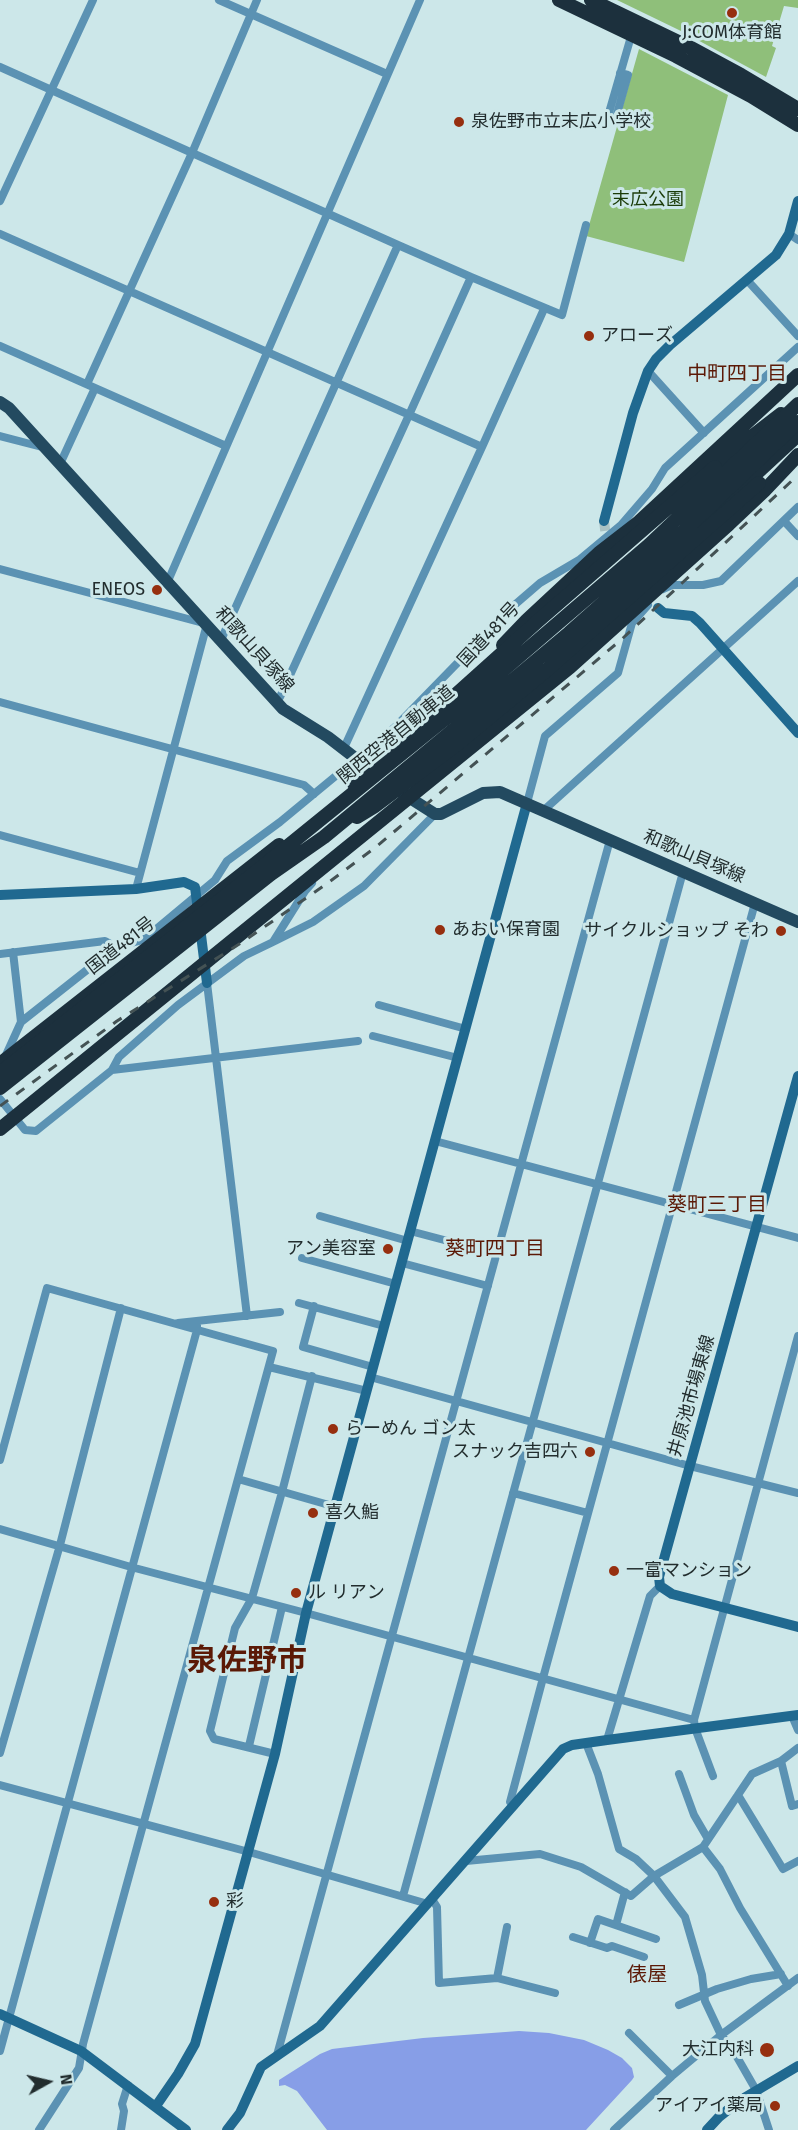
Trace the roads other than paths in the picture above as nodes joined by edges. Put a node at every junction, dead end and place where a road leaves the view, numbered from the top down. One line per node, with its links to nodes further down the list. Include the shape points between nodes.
1 (93, 0): 11 (street)
2 (219, 0): 7 (street)
3 (257, 0): 7 (street)
4 (420, 0): 10 (street)
5 (559, 0): 8 (highway)
6 (591, 0): 12 (highway, via 701,54)
7 (251, 15): 10 (street); 15 (street)
8 (632, 33): 13 (street); 14 (highway)
9 (0, 67): 11 (street)
10 (387, 74): 18 (street)
11 (51, 90): 15 (street); 16 (street)
12 (798, 109)
13 (613, 115)
14 (798, 125)
15 (192, 153): 18 (street); 25 (street)
16 (0, 201)
17 (798, 201): 21 (street)
18 (327, 213): 22 (street); 30 (street)
19 (586, 225): 26 (street, via 562,315)
20 (0, 234): 25 (street)
21 (793, 237): 24 (street)
22 (398, 245): 23 (street); 33 (street)
23 (471, 277): 26 (street); 37 (street)
24 (747, 280): 27 (street); 31 (street, via 670,345)
25 (129, 291): 30 (street); 34 (street)
26 (544, 309): 43 (street)
27 (798, 336)
28 (0, 345): 34 (street)
29 (798, 347): 39 (street)
30 (266, 353): 33 (street); 42 (street)
31 (648, 371): 39 (street); 51 (street)
32 (798, 376): 48 (highway); 64 (highway, 国道481号, via 527,620)
33 (337, 384): 37 (street); 59 (street)
34 (91, 386): 42 (street); 47 (street)
35 (0, 402): 44 (main road, 和歌山貝塚線)
36 (798, 402): 48 (highway); 64 (highway, via 535,639); 77 (highway, 関西空港自動車道, bridge, via 649,545)
37 (409, 415): 43 (street); 62 (street)
38 (798, 422): 79 (highway, 関西空港自動車道, bridge, via 682,533 569,633)
39 (704, 433): 60 (street, via 665,468 621,525 579,560 540,583)
40 (0, 436): 44 (street)
41 (798, 436): 49 (highway); 66 (highway, via 558,651)
42 (226, 447): 55 (street)
43 (482, 447): 67 (street)
44 (44, 448): 47 (main road, 和歌山貝塚線)
45 (798, 448): 49 (highway)
46 (798, 455): 66 (highway, via 764,491 578,660)
47 (60, 464): 55 (main road, 和歌山貝塚線)
48 (715, 467): 77 (highway, bridge, via 368,769)
49 (759, 483): 79 (highway, bridge, via 582,641 455,746 375,806)
50 (798, 507): 52 (street)
51 (604, 520)
52 (784, 521): 53 (street); 74 (street, via 721,581 663,589 632,623 618,673 545,736)
53 (798, 536)
54 (0, 569): 58 (street)
55 (168, 581): 58 (main road, 和歌山貝塚線)
56 (798, 581): 61 (street)
57 (658, 608): 61 (street, via 664,613 692,616)
58 (207, 624): 59 (main road, 和歌山貝塚線); 69 (street)
59 (221, 640): 62 (main road, 和歌山貝塚線)
60 (474, 647): 68 (street, via 426,703); 70 (street, via 396,727)
61 (723, 649): 65 (street); 75 (street)
62 (276, 701): 67 (main road, 和歌山貝塚線)
63 (0, 702): 69 (street)
64 (438, 718): 68 (highway, 国道481号)
65 (798, 733)
66 (478, 742): 73 (highway)
67 (344, 748): 70 (main road, 和歌山貝塚線)
68 (402, 748): 71 (highway, 国道481号)
69 (175, 749): 72 (street, via 304,785); 83 (street)
70 (357, 760): 71 (main road, 和歌山貝塚線); 72 (street)
71 (372, 772): 73 (main road, 和歌山貝塚線); 86 (highway, 国道481号)
72 (314, 794): 86 (street, via 227,861)
73 (409, 797): 76 (main road, 和歌山貝塚線); 81 (highway)
74 (527, 803): 75 (main road, 和歌山貝塚線); 76 (main road, 和歌山貝塚線, via 492,791); 97 (street)
75 (544, 810): 80 (main road, 和歌山貝塚線)
76 (435, 814): 89 (street, via 364,886 313,922)
77 (319, 821): 102 (highway, 関西空港自動車道, bridge)
78 (0, 836): 83 (street)
79 (324, 837): 105 (highway, 関西空港自動車道, bridge, via 271,874)
80 (610, 840): 82 (main road, 和歌山貝塚線); 110 (street)
81 (334, 859): 89 (street, via 305,891); 93 (highway)
82 (683, 872): 87 (main road, 和歌山貝塚線); 111 (street)
83 (141, 873): 84 (street)
84 (136, 889): 85 (street); 86 (street, via 184,882 195,887)
85 (0, 895)
86 (197, 902): 90 (street, via 143,940); 93 (street); 102 (highway, 国道481号)
87 (755, 903): 88 (main road, 和歌山貝塚線); 112 (street)
88 (798, 922)
89 (273, 942): 94 (street, via 244,956)
90 (116, 947): 91 (street, via 105,941); 96 (street)
91 (13, 952): 92 (street); 96 (street)
92 (0, 954)
93 (204, 963): 94 (street); 107 (highway)
94 (207, 983): 101 (street); 103 (street, via 119,1057)
95 (379, 1005): 97 (street)
96 (21, 1022): 102 (street)
97 (466, 1029): 100 (street)
98 (373, 1036): 100 (street)
99 (358, 1041): 101 (street)
100 (458, 1058): 109 (street)
101 (215, 1059): 103 (street); 126 (street)
102 (1, 1066)
103 (112, 1070): 107 (street, via 36,1131 25,1130)
104 (798, 1076): 114 (street, 井原池市場東線)
105 (0, 1089)
106 (0, 1100): 107 (street)
107 (14, 1118): 108 (highway)
108 (0, 1129)
109 (435, 1141): 110 (street); 115 (street)
110 (522, 1163): 111 (street); 117 (street)
111 (597, 1184): 112 (street); 135 (street)
112 (672, 1206): 114 (street); 136 (street)
113 (320, 1216): 115 (street)
114 (756, 1227): 116 (street); 138 (street, 井原池市場東線)
115 (409, 1236): 117 (street); 119 (street)
116 (798, 1238)
117 (497, 1254): 121 (street)
118 (302, 1258): 120 (street)
119 (402, 1263): 120 (street); 121 (street)
120 (396, 1284): 128 (street)
121 (488, 1286): 134 (street)
122 (299, 1303): 123 (street)
123 (314, 1306): 128 (street); 131 (street, via 303,1347)
124 (121, 1308): 127 (street, via 174,1323); 137 (street, via 47,1288); 147 (street)
125 (280, 1312): 126 (street)
126 (247, 1316): 127 (street)
127 (197, 1325): 130 (street, via 273,1351); 148 (street)
128 (384, 1326): 131 (street)
129 (798, 1336): 140 (street)
130 (269, 1367): 132 (street); 139 (street)
131 (372, 1372): 133 (street); 134 (street)
132 (312, 1376): 133 (street); 141 (street)
133 (367, 1391): 144 (street)
134 (457, 1401): 135 (street); 156 (street)
135 (533, 1421): 136 (street); 142 (street)
136 (608, 1442): 138 (street); 145 (street)
137 (0, 1460)
138 (690, 1466): 140 (street); 149 (street, 井原池市場東線, via 659,1577)
139 (238, 1479): 141 (street); 150 (street)
140 (758, 1482): 143 (street); 153 (street)
141 (282, 1492): 144 (street); 151 (street)
142 (513, 1493): 145 (street); 157 (street)
143 (798, 1493)
144 (336, 1507): 154 (street)
145 (588, 1513): 158 (street)
146 (0, 1529): 147 (street)
147 (60, 1545): 148 (street); 167 (street)
148 (131, 1567): 150 (street); 174 (street)
149 (660, 1586): 153 (street, via 672,1594); 159 (street, via 650,1596)
150 (208, 1587): 151 (street); 177 (street)
151 (252, 1598): 152 (street); 165 (street, via 235,1628 210,1731 214,1738)
152 (282, 1607): 154 (street); 165 (street)
153 (725, 1607): 155 (street); 161 (street)
154 (306, 1613): 156 (street); 168 (street)
155 (798, 1627)
156 (393, 1636): 157 (street); 183 (street)
157 (468, 1657): 158 (street); 186 (street)
158 (543, 1678): 159 (street); 176 (street, via 510,1802)
159 (618, 1698): 161 (street); 163 (street)
160 (795, 1715): 161 (street); 162 (street)
161 (694, 1724): 163 (street); 171 (street)
162 (798, 1730)
163 (607, 1740): 164 (street)
164 (586, 1743): 176 (street, via 563,1749); 184 (street, via 620,1849)
165 (249, 1746): 168 (street)
166 (798, 1748): 169 (street)
167 (0, 1753)
168 (275, 1754): 180 (street)
169 (781, 1761): 173 (street, via 752,1774); 175 (street, via 792,1806)
170 (679, 1774): 178 (street, via 694,1815)
171 (713, 1776)
172 (0, 1785): 174 (street)
173 (738, 1795): 178 (street); 181 (street, via 783,1869)
174 (68, 1802): 177 (street); 201 (street)
175 (798, 1804)
176 (514, 1806): 182 (street)
177 (144, 1823): 180 (street); 205 (street)
178 (708, 1839): 179 (street)
179 (703, 1847): 184 (street); 194 (street)
180 (249, 1852): 183 (street); 211 (street, via 195,2044)
181 (798, 1860)
182 (466, 1861): 185 (street, via 540,1854 581,1867); 187 (street)
183 (328, 1875): 186 (street); 206 (street)
184 (654, 1876): 185 (street, via 631,1896); 199 (street, via 685,1917)
185 (625, 1892): 188 (street)
186 (403, 1896): 187 (street)
187 (430, 1901): 195 (street, via 436,1907 439,1983); 206 (street, via 320,2026)
188 (616, 1924): 191 (street); 192 (street, via 598,1919)
189 (507, 1927): 195 (street)
190 (573, 1937): 192 (street)
191 (656, 1939)
192 (590, 1943): 193 (street)
193 (644, 1957)
194 (781, 1974): 197 (street); 199 (street)
195 (497, 1978): 198 (street)
196 (798, 1978): 197 (street)
197 (788, 1986): 203 (street)
198 (555, 1993)
199 (704, 1994): 200 (street); 203 (street)
200 (679, 2006)
201 (4, 2016): 204 (street); 205 (street)
202 (629, 2033): 208 (street)
203 (721, 2035): 208 (street); 210 (street)
204 (0, 2051)
205 (81, 2051): 209 (street); 213 (street, via 74,2078)
206 (278, 2055): 216 (street, via 261,2067 240,2113)
207 (798, 2066): 210 (street)
208 (672, 2076): 217 (street)
209 (128, 2085): 211 (street); 214 (street, via 122,2103)
210 (756, 2090): 212 (street); 218 (street)
211 (156, 2106): 215 (street)
212 (765, 2128)
213 (39, 2130)
214 (121, 2130)
215 (186, 2130)
216 (227, 2130)
217 (614, 2130)
218 (706, 2130)

